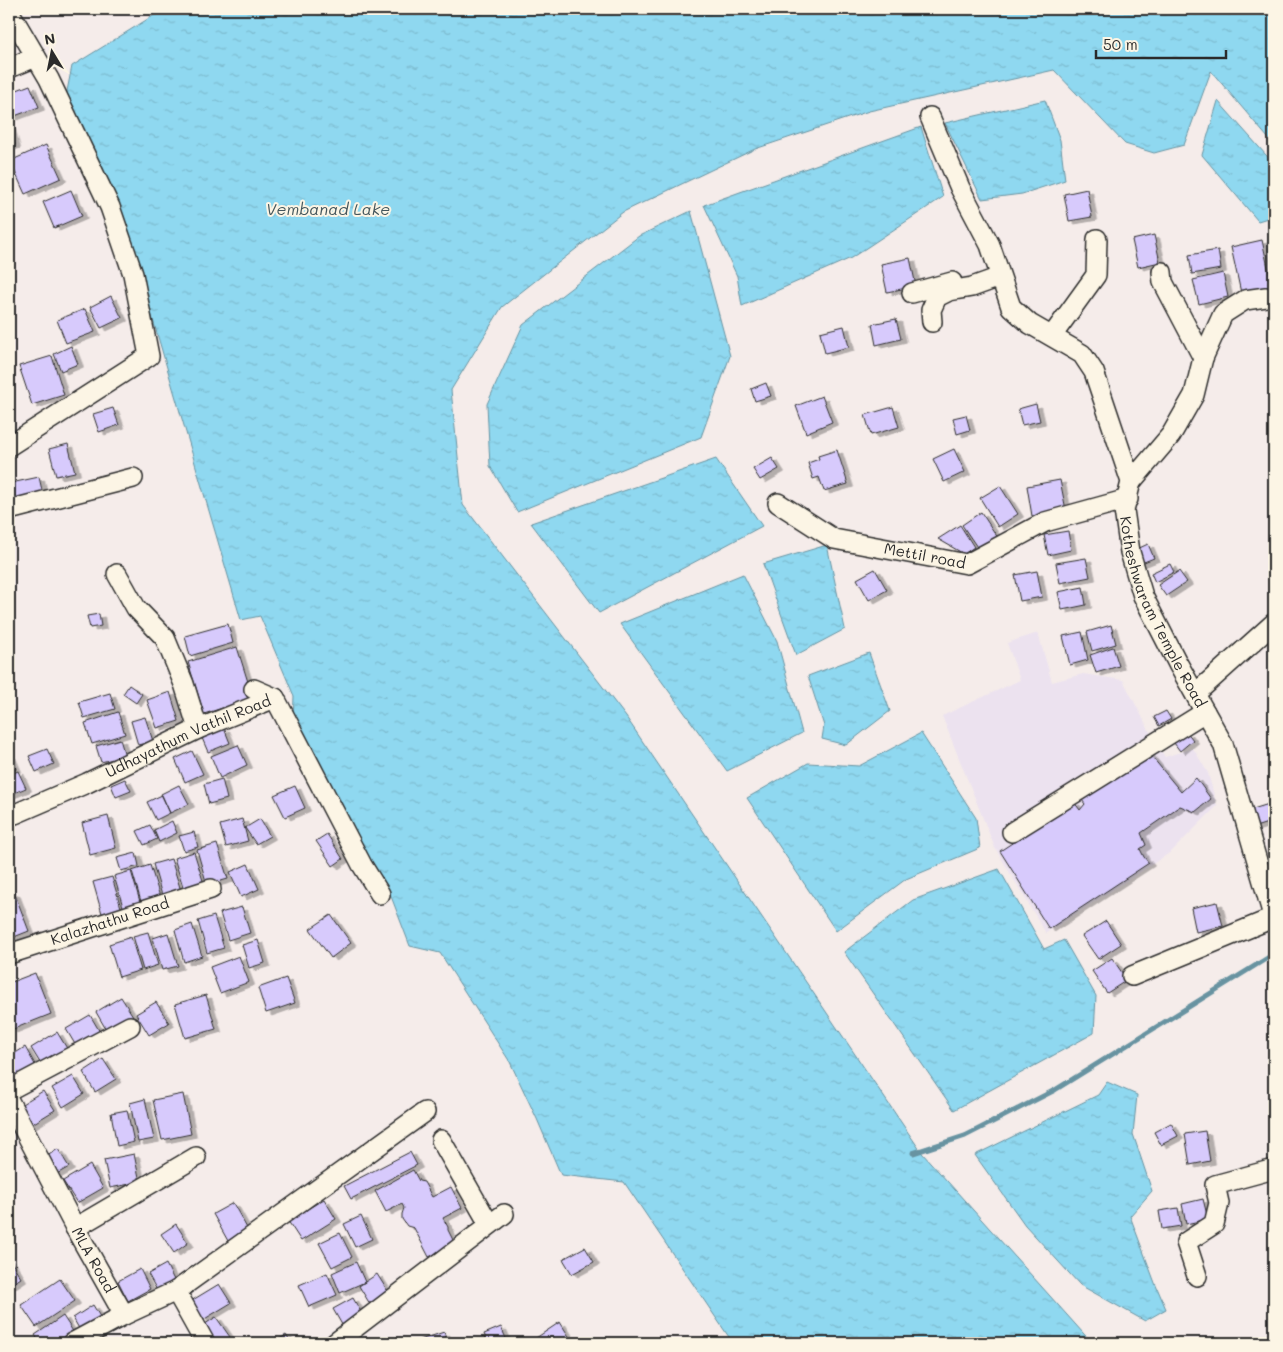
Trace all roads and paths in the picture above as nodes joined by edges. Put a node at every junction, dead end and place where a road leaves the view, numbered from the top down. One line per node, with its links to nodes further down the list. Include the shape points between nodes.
1 (9, 12): 2 (street)
2 (36, 57): 3 (street); 13 (street, via 110,206 133,274 149,356)
3 (9, 68)
4 (930, 117): 7 (street, Kotheshwaram Temple Road, via 960,188 990,245)
5 (1097, 239): 11 (street, via 1096,275)
6 (1162, 272): 12 (street, via 1163,282)
7 (998, 273): 8 (street); 10 (street, via 972,287 937,297 931,310); 11 (street, Kotheshwaram Temple Road, via 1011,307 1030,324)
8 (912, 293)
9 (1266, 297): 12 (street, via 1245,300 1223,314)
10 (932, 322)
11 (1052, 336): 15 (street, Kotheshwaram Temple Road, via 1082,354 1094,372)
12 (1203, 358): 15 (street, via 1194,395)
13 (21, 444)
14 (133, 478): 17 (street)
15 (1129, 490): 16 (street, Mettil road, via 1045,522 967,564 834,539); 21 (street, Kotheshwaram Temple Road, via 1124,510 1130,552 1143,596)
16 (778, 504)
17 (9, 510)
18 (117, 574): 24 (street, via 136,608 165,638)
19 (1274, 623): 21 (street)
20 (254, 689): 22 (street)
21 (1195, 694): 23 (street, Kotheshwaram Temple Road)
22 (275, 698): 24 (street, Udhayathum Vathil Road); 28 (street, Udhayathum Vathil Road)
23 (1205, 712): 26 (street); 29 (street, Kotheshwaram Temple Road, via 1223,744)
24 (198, 729): 25 (street, Udhayathum Vathil Road, via 87,784 16,814)
25 (9, 813)
26 (1012, 832)
27 (211, 889): 30 (street, Kalazhathu Road)
28 (380, 894)
29 (1274, 919): 31 (street)
30 (9, 954)
31 (1132, 976)
32 (130, 1026): 33 (street)
33 (9, 1090)
34 (9, 1101): 39 (street, MLA Road)
35 (425, 1112): 41 (street)
36 (441, 1140): 45 (street, via 496,1219)
37 (196, 1157): 39 (street)
38 (1274, 1169): 40 (street, via 1215,1185 1219,1203 1214,1224 1186,1242)
39 (75, 1228): 42 (street, MLA Road)
40 (1197, 1276)
41 (176, 1291): 42 (street); 44 (street)
42 (124, 1315): 43 (street)
43 (72, 1343)
44 (205, 1343)
45 (335, 1343)

